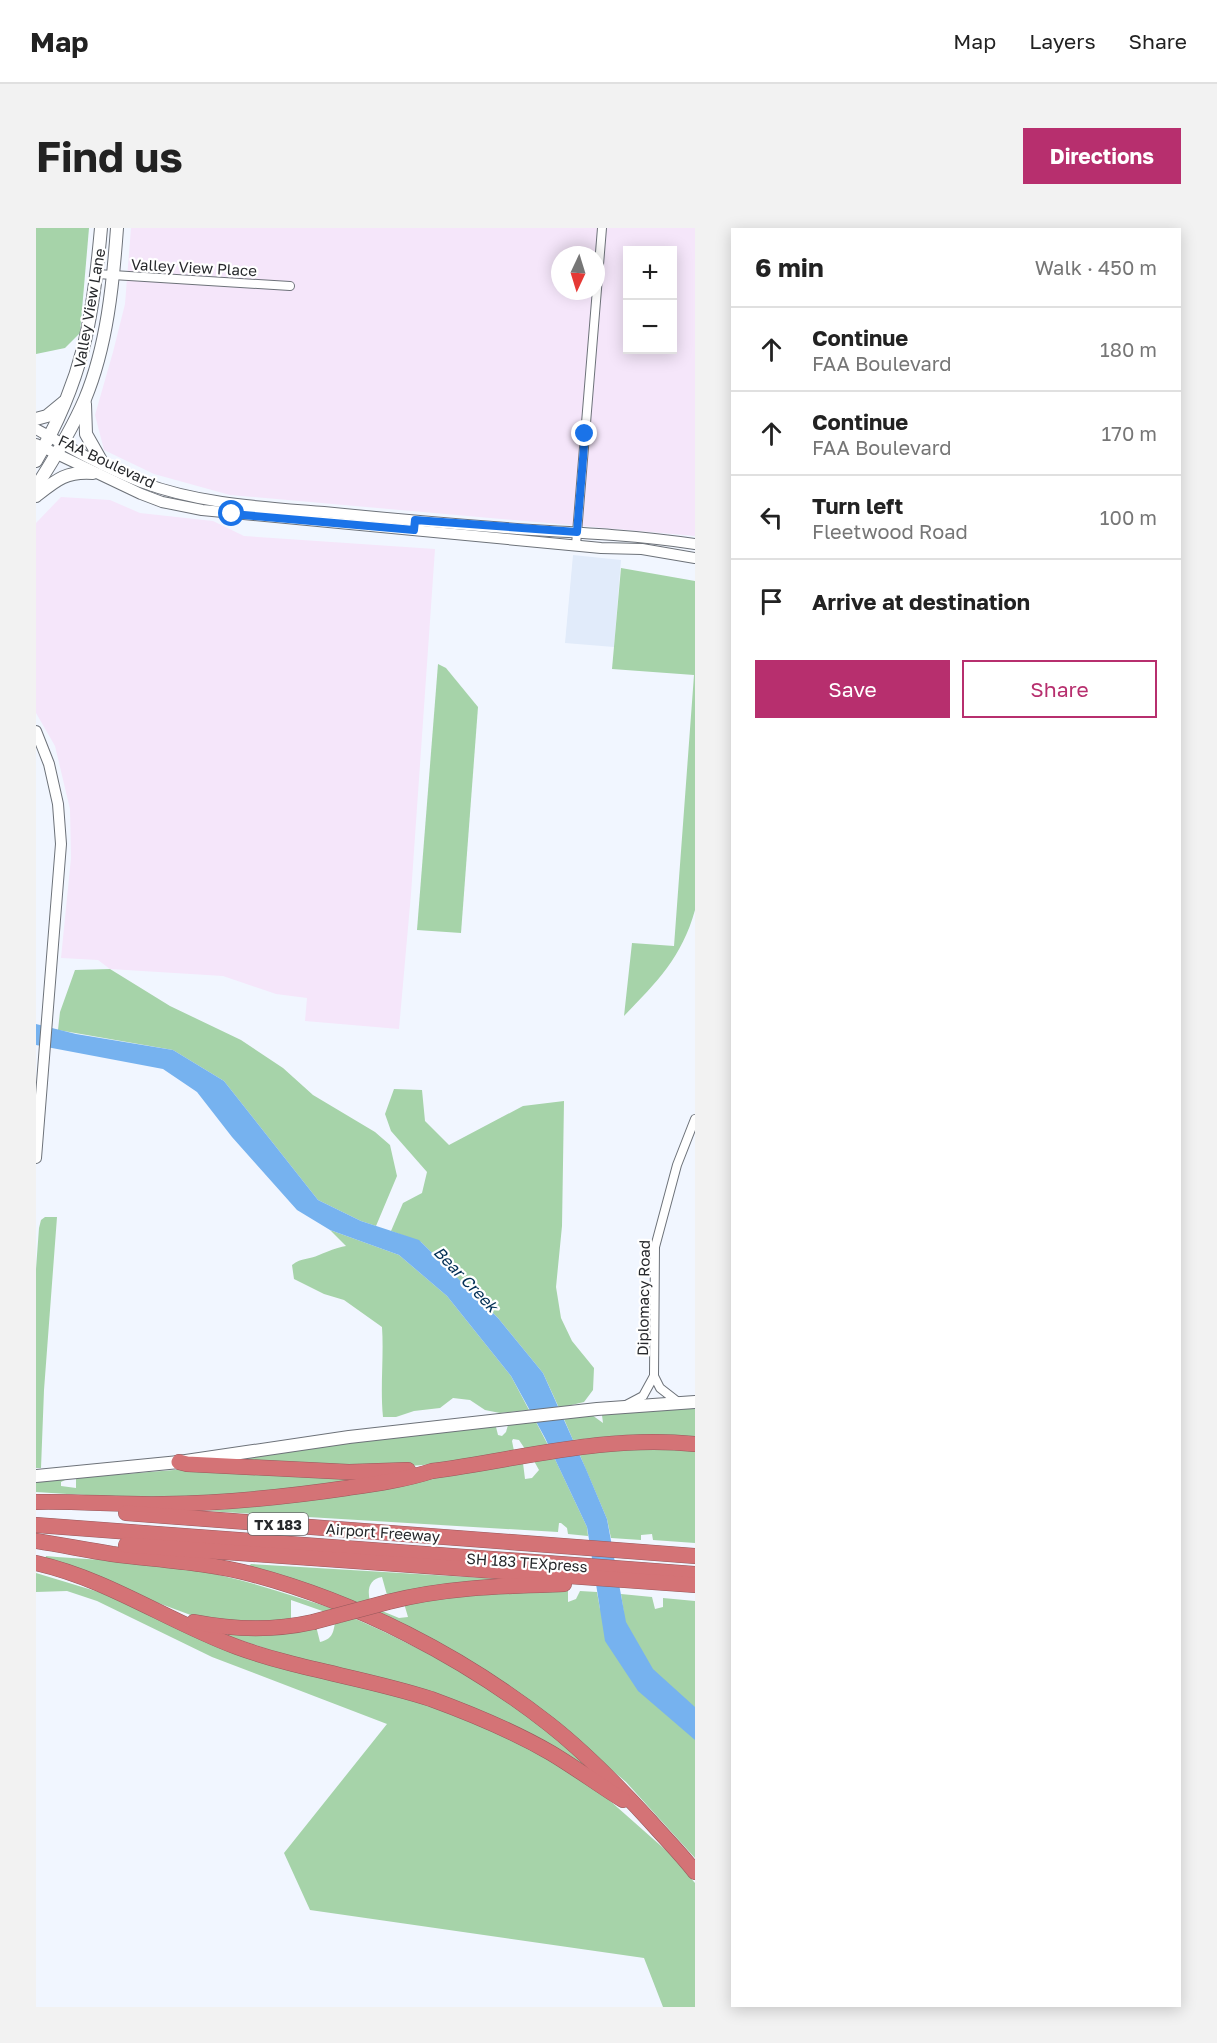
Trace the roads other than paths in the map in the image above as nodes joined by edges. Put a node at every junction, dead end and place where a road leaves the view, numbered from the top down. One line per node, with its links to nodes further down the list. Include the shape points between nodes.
1 (101, 228): 4 (main road, Valley View Lane)
2 (117, 228): 5 (main road, Valley View Lane)
3 (602, 228): 21 (street)
4 (97, 274): 5 (street, Valley View Place); 8 (main road, Valley View Lane, via 88,333)
5 (112, 275): 6 (street, Valley View Place); 7 (main road, Valley View Lane, via 100,349)
6 (290, 286)
7 (85, 399): 13 (main road, Valley View Lane); 15 (main road, via 86,434)
8 (67, 400): 9 (main road, via 47,416); 11 (main road, Valley View Lane)
9 (36, 419)
10 (36, 429): 11 (street, FAA Boulevard)
11 (50, 436): 12 (main road, Valley View Lane); 13 (street, FAA Boulevard)
12 (40, 446): 13 (street, FAA Boulevard); 14 (main road, Valley View Lane)
13 (58, 449): 15 (street, FAA Boulevard); 16 (street, FAA Boulevard); 17 (main road, Valley View Lane)
14 (36, 461)
15 (103, 464): 19 (street, FAA Boulevard, via 182,494)
16 (93, 472): 18 (main road, via 59,477); 19 (street, FAA Boulevard, via 162,502 232,514)
17 (36, 487)
18 (36, 496)
19 (309, 516): 20 (street, FAA Boulevard)
20 (452, 528): 21 (street, FAA Boulevard); 24 (street, FAA Boulevard)
21 (577, 532): 22 (street, FAA Boulevard); 24 (street)
22 (681, 542): 23 (street, FAA Boulevard); 25 (street)
23 (695, 544)
24 (576, 545): 25 (street, FAA Boulevard)
25 (681, 556): 26 (street, FAA Boulevard)
26 (695, 558)
27 (36, 730): 29 (street, via 49,764 61,843)
28 (695, 1119): 30 (street, Diplomacy Road, via 677,1165 655,1247)
29 (36, 1158)
30 (654, 1376): 31 (street, Diplomacy Road, via 660,1388); 33 (street, Diplomacy Road, via 643,1396)
31 (678, 1402): 32 (main road); 33 (main road)
32 (695, 1402)
33 (625, 1406): 35 (main road, via 327,1440)
34 (695, 1444): 36 (highway, via 603,1443)
35 (179, 1462): 36 (highway, via 349,1472); 37 (main road)
36 (432, 1471): 38 (highway, via 349,1488 221,1502)
37 (36, 1476)
38 (36, 1504): 44 (highway, Airport Freeway / TX 183, via 520,1543)
39 (36, 1518): 44 (highway, SH 183 TEXpress)
40 (36, 1525): 44 (highway, SH 183 TEXpress)
41 (36, 1540): 44 (highway, Airport Freeway / TX 183); 51 (highway, via 251,1574 377,1620 456,1661 531,1710 592,1761)
42 (695, 1547): 46 (highway)
43 (695, 1556): 46 (highway, Airport Freeway / TX 183)
44 (569, 1562): 46 (highway); 46 (highway, SH 183 TEXpress); 46 (highway, Airport Freeway / TX 183, via 607,1579); 50 (highway, bridge, via 463,1589 411,1596 276,1628 208,1625)
45 (36, 1563): 50 (highway, via 100,1584)
46 (651, 1563): 47 (highway, SH 183 TEXpress); 48 (highway, SH 183 TEXpress); 49 (highway, Airport Freeway / TX 183)
47 (695, 1567)
48 (695, 1575)
49 (695, 1585)
50 (166, 1615): 51 (highway, via 250,1652 419,1696 478,1717 551,1753)
51 (641, 1812): 52 (highway)
52 (695, 1872)

